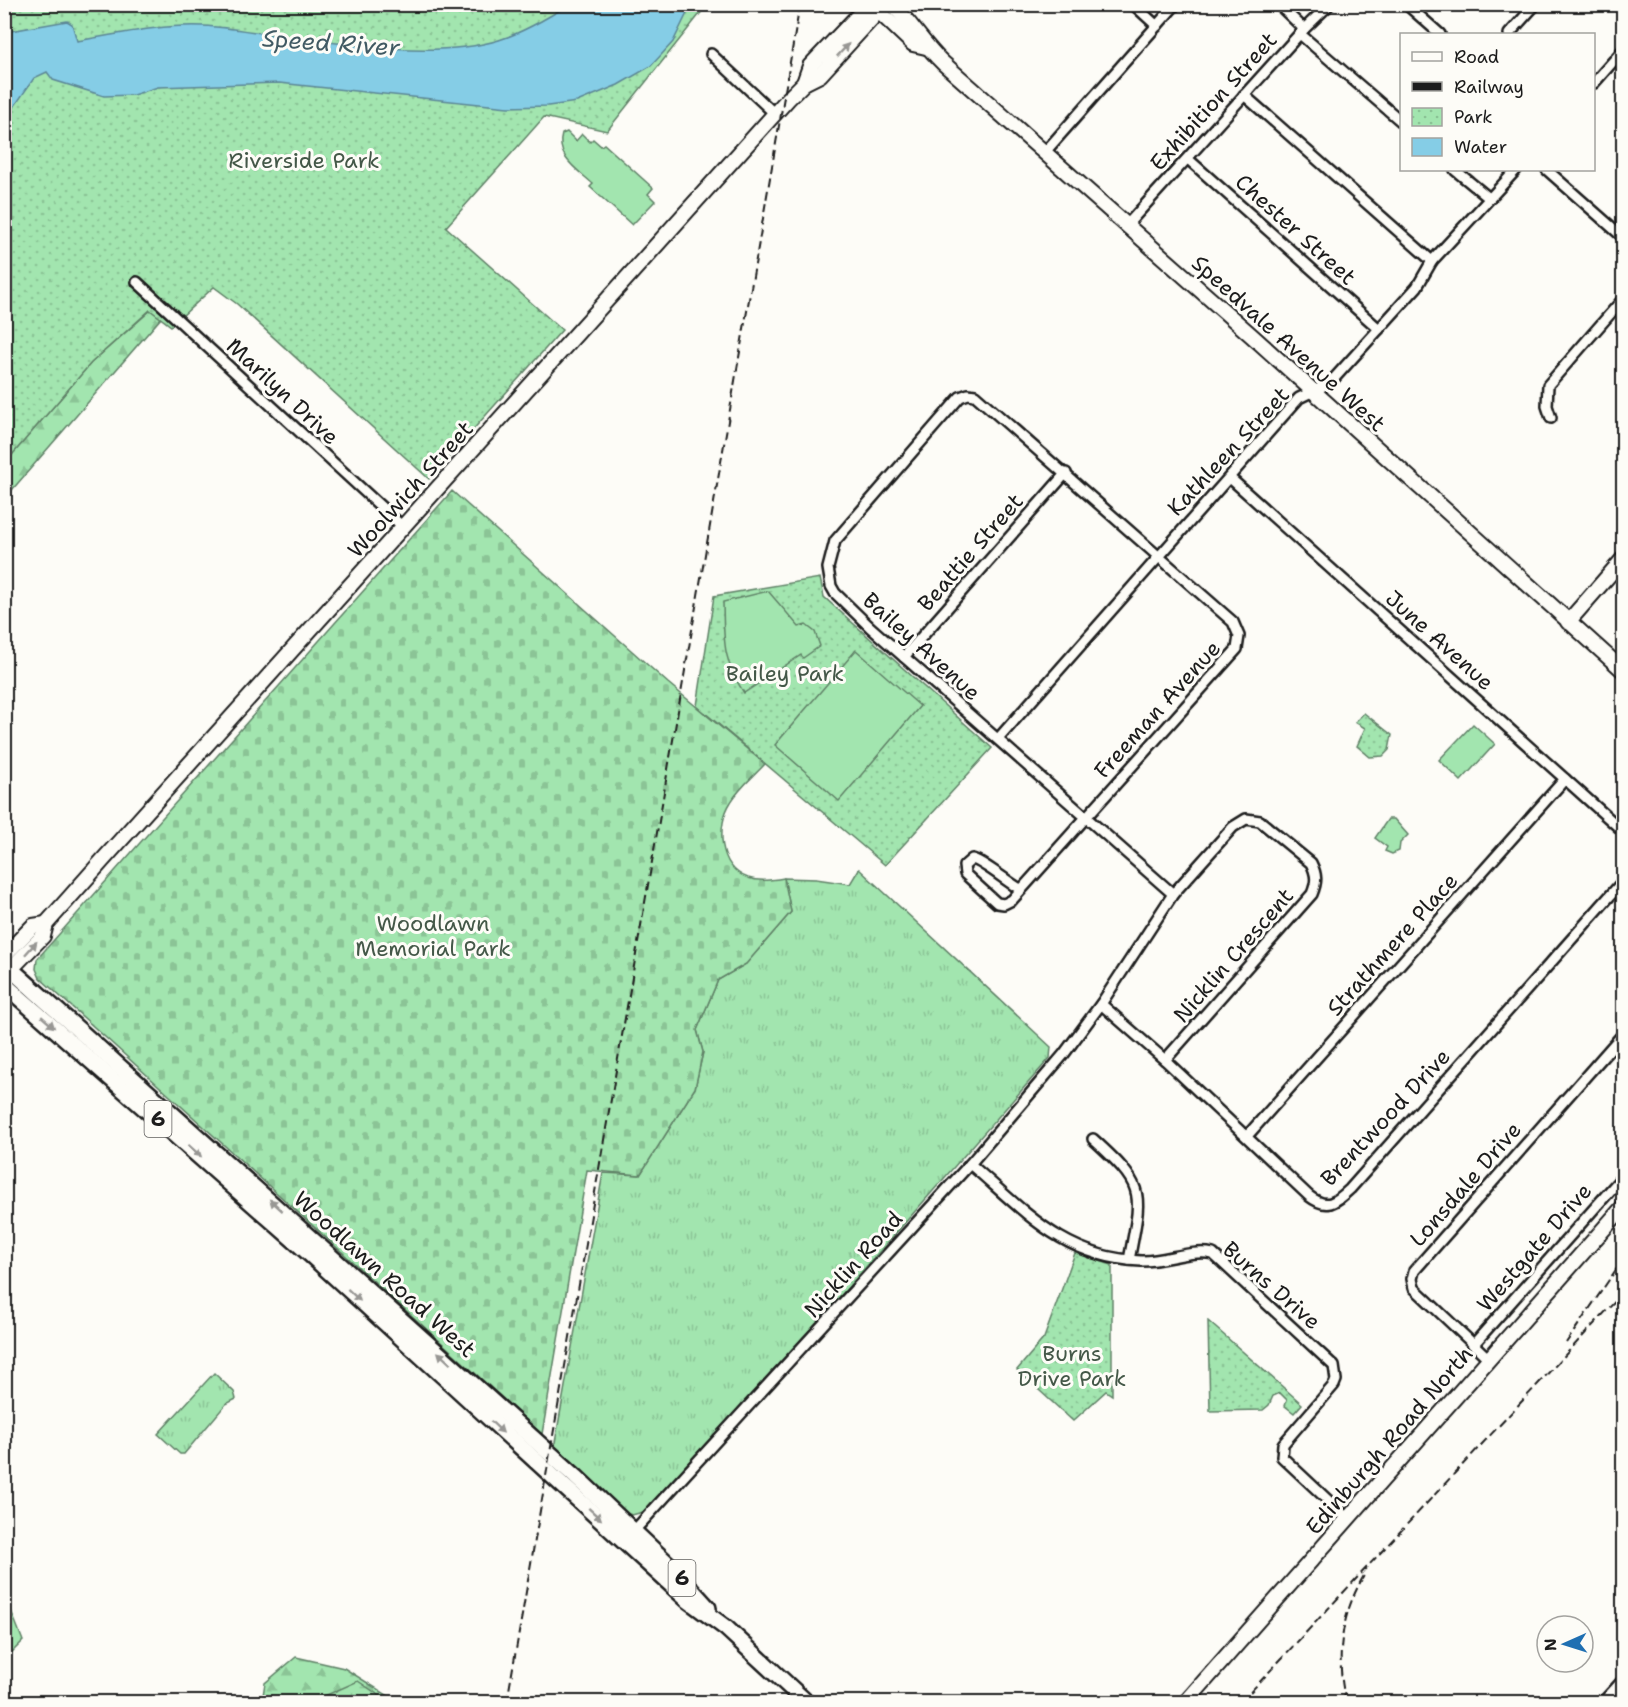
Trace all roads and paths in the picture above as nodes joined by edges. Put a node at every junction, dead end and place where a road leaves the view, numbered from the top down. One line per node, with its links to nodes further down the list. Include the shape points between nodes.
1 (892, 4): 13 (main road, Speedvale Avenue West)
2 (1133, 4): 9 (street)
3 (1176, 4): 9 (street)
4 (1278, 4): 10 (street)
5 (1330, 4): 10 (street, Exhibition Street)
6 (1406, 4): 11 (street)
7 (1536, 4): 12 (street)
8 (876, 6): 13 (main road, Speedvale Avenue West, via 913,44); 18 (main road, Woolwich Street, via 820,75 804,83)
9 (1157, 26): 20 (street)
10 (1302, 31): 17 (street, Exhibition Street); 19 (street)
11 (1439, 33)
12 (1510, 33)
13 (926, 47): 20 (main road, Speedvale Avenue West)
14 (1623, 49): 16 (street)
15 (711, 54): 18 (street)
16 (1595, 81)
17 (1244, 95): 21 (street, Exhibition Street); 28 (street)
18 (775, 114): 37 (main road, Woolwich Street)
19 (1400, 121)
20 (1044, 153): 26 (main road, Speedvale Avenue West)
21 (1188, 159): 26 (street, Exhibition Street); 31 (street, Chester Street)
22 (1456, 171): 25 (street)
23 (1515, 171): 25 (street, Kathleen Street)
24 (1547, 171): 27 (street)
25 (1489, 198): 28 (street, Kathleen Street)
26 (1126, 226): 32 (main road, Speedvale Avenue West)
27 (1623, 238)
28 (1432, 261): 31 (street, Kathleen Street, via 1417,286)
29 (137, 282): 37 (street, Marilyn Drive)
30 (1623, 298): 34 (street, via 1548,384)
31 (1378, 329): 32 (street, Kathleen Street, via 1330,383)
32 (1314, 393): 36 (street, Kathleen Street, via 1299,398); 40 (main road, Speedvale Avenue West)
33 (968, 394): 35 (street, Freeman Avenue, via 975,395); 41 (street, Bailey Avenue, via 960,398 835,541 830,558 835,593)
34 (1551, 418)
35 (1066, 473): 38 (street, Freeman Avenue); 41 (street, Beattie Street)
36 (1230, 478): 38 (street, Kathleen Street); 44 (street, June Avenue)
37 (403, 527): 50 (main road, Woolwich Street, via 46,924 43,936)
38 (1159, 555): 43 (street, Kathleen Street); 45 (street, Freeman Avenue, via 1233,621 1239,636 1237,649)
39 (1623, 558): 40 (main road)
40 (1568, 622): 42 (main road, Speedvale Avenue West)
41 (904, 657): 43 (street, Bailey Avenue)
42 (1623, 671)
43 (998, 739): 45 (street, Bailey Avenue)
44 (1565, 779): 46 (street, June Avenue); 55 (street, Strathmere Place)
45 (1086, 819): 48 (street, Freeman Avenue); 49 (street, Bailey Avenue)
46 (1623, 832)
47 (1623, 880): 55 (street, Brentwood Drive, via 1337,1202 1318,1203)
48 (1020, 889): 48 (street, Freeman Avenue, via 978,859 964,866 965,874 997,903 1012,900)
49 (1173, 894): 52 (street, Nicklin Crescent); 54 (street, Nicklin Crescent, via 1233,827 1246,819 1260,821 1311,863 1316,873 1312,894)
50 (6, 966): 64 (main road, Woodlawn Road West / 6, one-way to 50, via 298,1225)
51 (4, 984): 64 (main road, Woodlawn Road West / 6, one-way to 64)
52 (1101, 1004): 54 (street, Brentwood Drive); 57 (street, Nicklin Road, via 1064,1054)
53 (1623, 1033): 61 (street, Lonsdale Drive, via 1414,1271 1414,1288)
54 (1165, 1060): 55 (street, Brentwood Drive)
55 (1248, 1136)
56 (1093, 1140): 60 (street, via 1126,1170 1138,1194)
57 (970, 1164): 60 (street, Burns Drive, via 1056,1237 1098,1255); 64 (street, Nicklin Road)
58 (1623, 1175): 61 (street, Westgate Drive)
59 (1623, 1206): 62 (main road, Edinburgh Road North)
60 (1130, 1260): 63 (street, Burns Drive, via 1213,1254 1334,1366 1334,1385 1283,1444 1281,1453)
61 (1473, 1345): 62 (street, Lonsdale Drive)
62 (1489, 1359): 63 (main road, Edinburgh Road North)
63 (1348, 1519): 67 (main road, Edinburgh Road North)
64 (629, 1537): 66 (main road, Woodlawn Road West / 6, via 688,1600 726,1628)
65 (1623, 1679): 68 (street)
66 (806, 1702)
67 (1186, 1702)
68 (1603, 1702)

